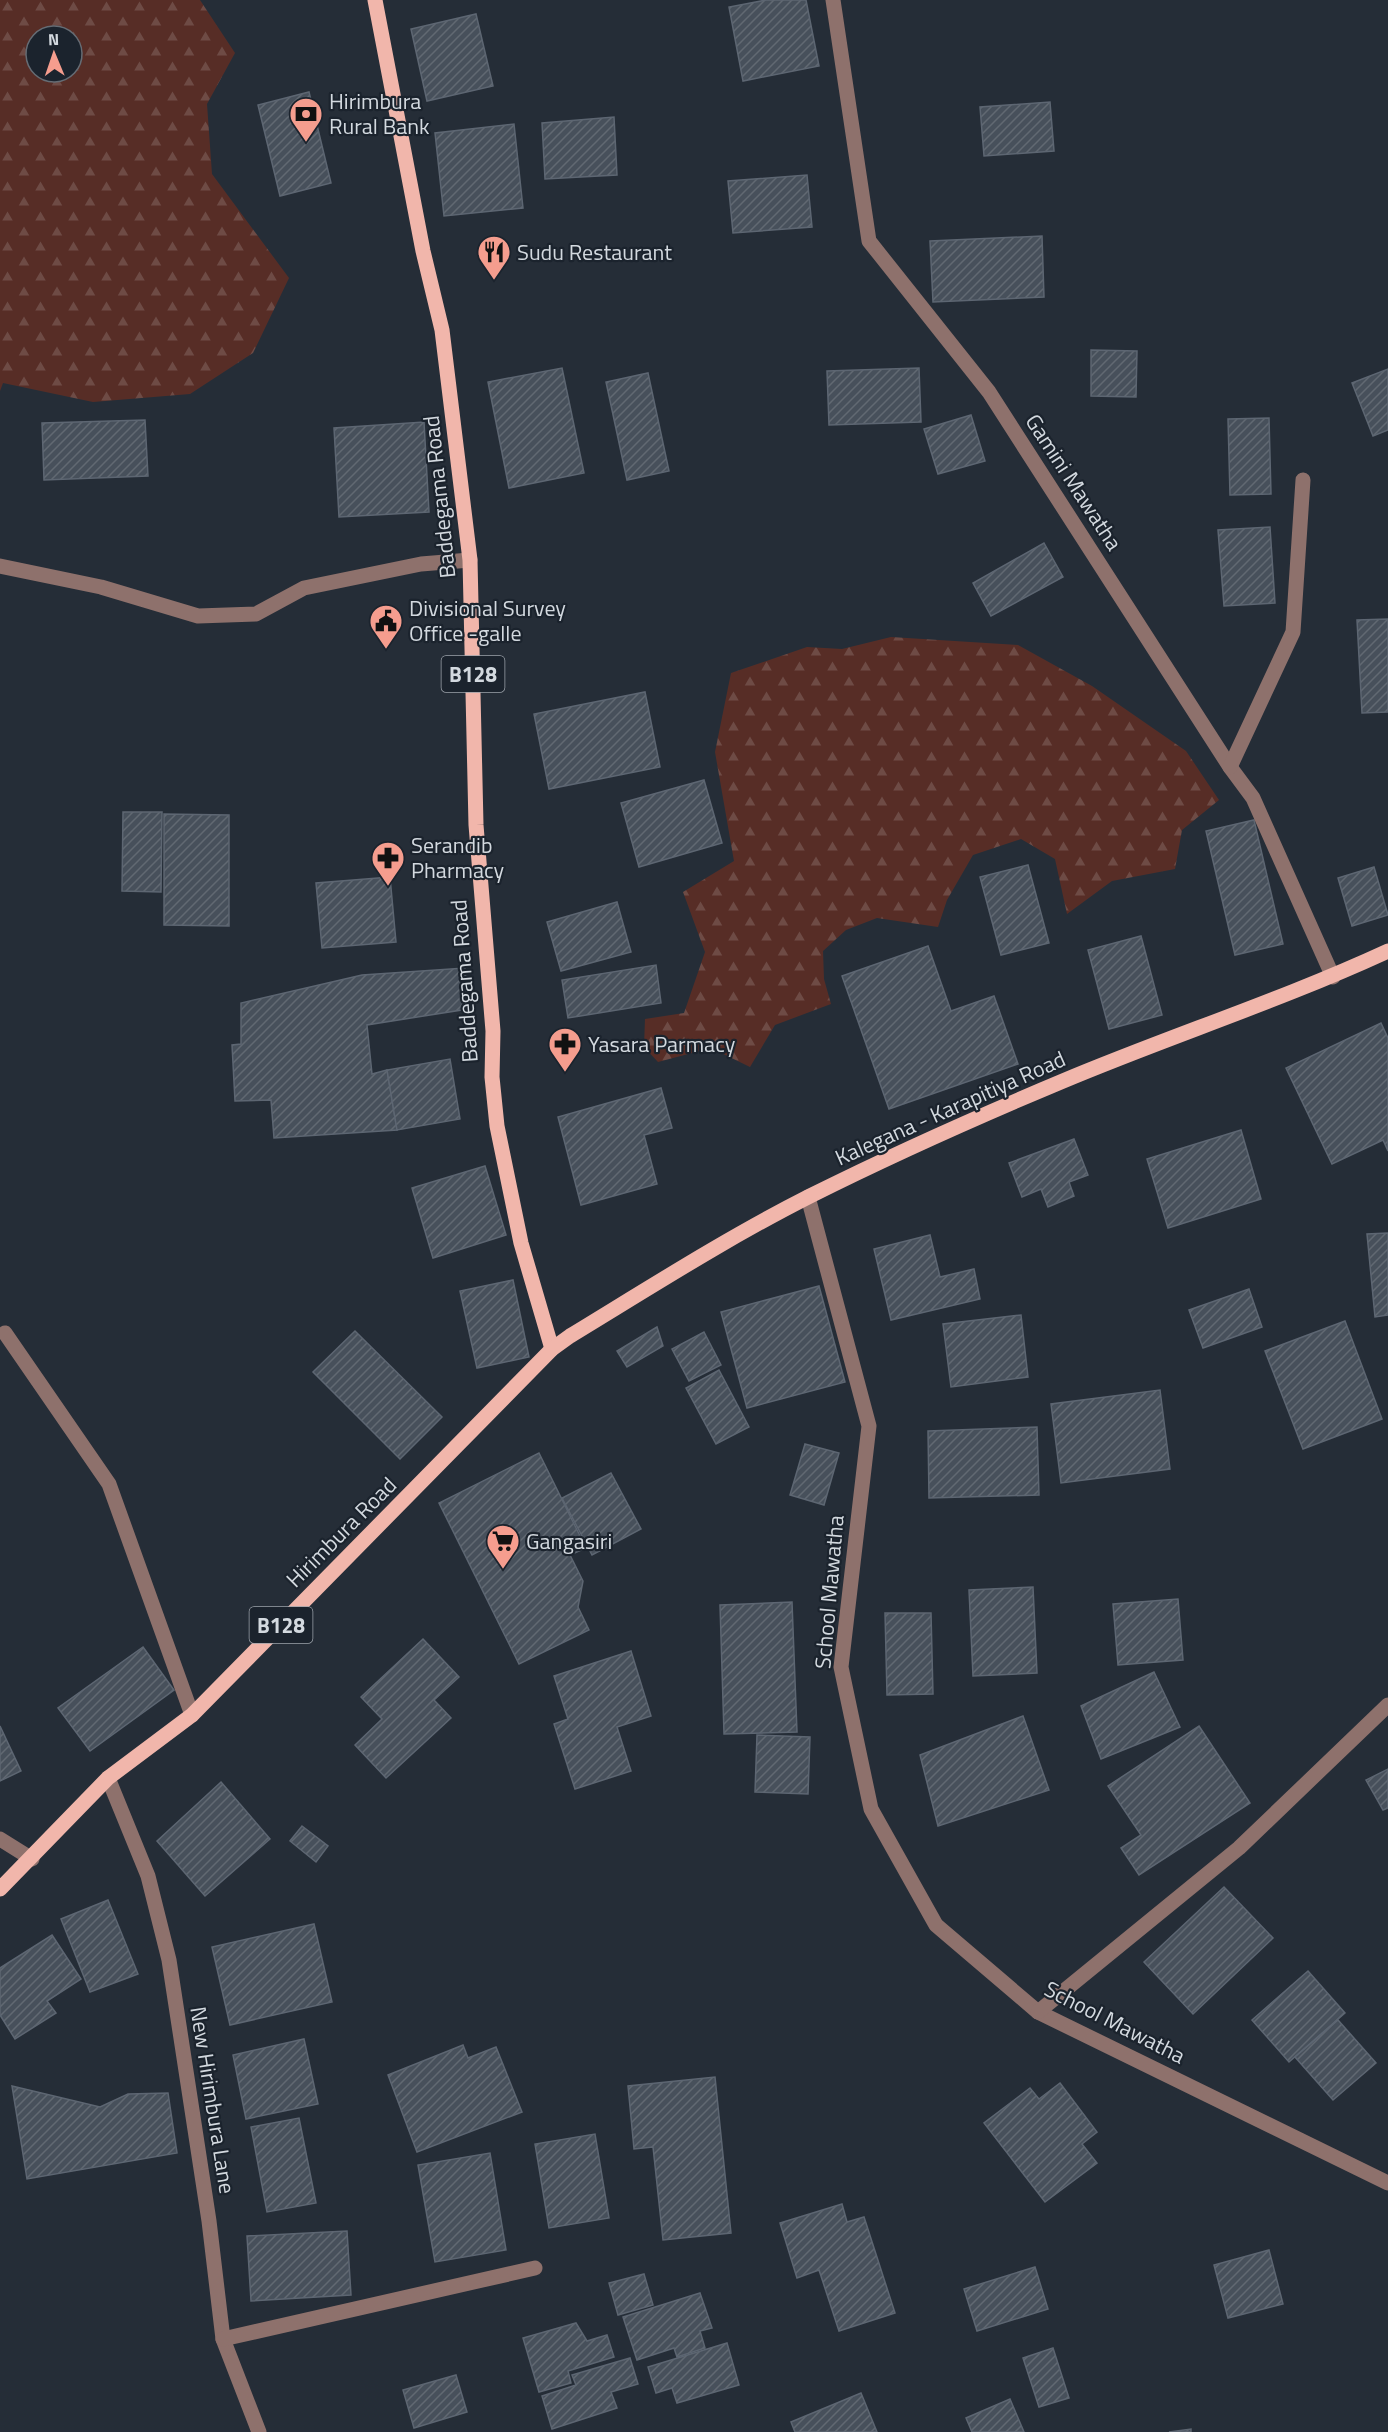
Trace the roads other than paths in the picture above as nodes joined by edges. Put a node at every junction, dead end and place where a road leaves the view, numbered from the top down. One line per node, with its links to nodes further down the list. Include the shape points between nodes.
1 (375, 0): 4 (main road, Baddegama Road / B128, via 442,330)
2 (833, 0): 6 (street, Gamini Mawatha, via 868,241 989,392)
3 (1303, 480): 6 (street, via 1293,632)
4 (470, 560): 5 (street, via 421,564 304,588 256,614 198,616 101,587); 11 (main road, Baddegama Road / B128, via 476,825 496,1116 521,1243)
5 (0, 566)
6 (1230, 767): 8 (street, Gamini Mawatha, via 1253,798)
7 (1388, 951): 8 (main road, Kalegana - Karapitiya Road)
8 (1333, 977): 9 (main road, Kalegana - Karapitiya Road, via 1064,1081)
9 (808, 1197): 11 (main road, Kalegana - Karapitiya Road, via 689,1263); 18 (street, School Mawatha, via 869,1426 841,1667 871,1809 936,1925)
10 (5, 1333): 13 (street, via 109,1484)
11 (552, 1349): 13 (main road, Hirimbura Road / B128)
12 (1388, 1705): 18 (street, via 1239,1848)
13 (192, 1715): 14 (main road, Hirimbura Road / B128)
14 (108, 1778): 16 (main road, Hirimbura Road / B128); 21 (street, New Hirimbura Lane, via 148,1876 169,1960)
15 (0, 1839): 16 (street)
16 (32, 1859): 17 (main road, Hirimbura Road / B128)
17 (0, 1889)
18 (1038, 2012): 19 (street, School Mawatha)
19 (1388, 2184)
20 (535, 2268): 21 (street)
21 (223, 2339): 22 (street, New Hirimbura Lane)
22 (259, 2432)

